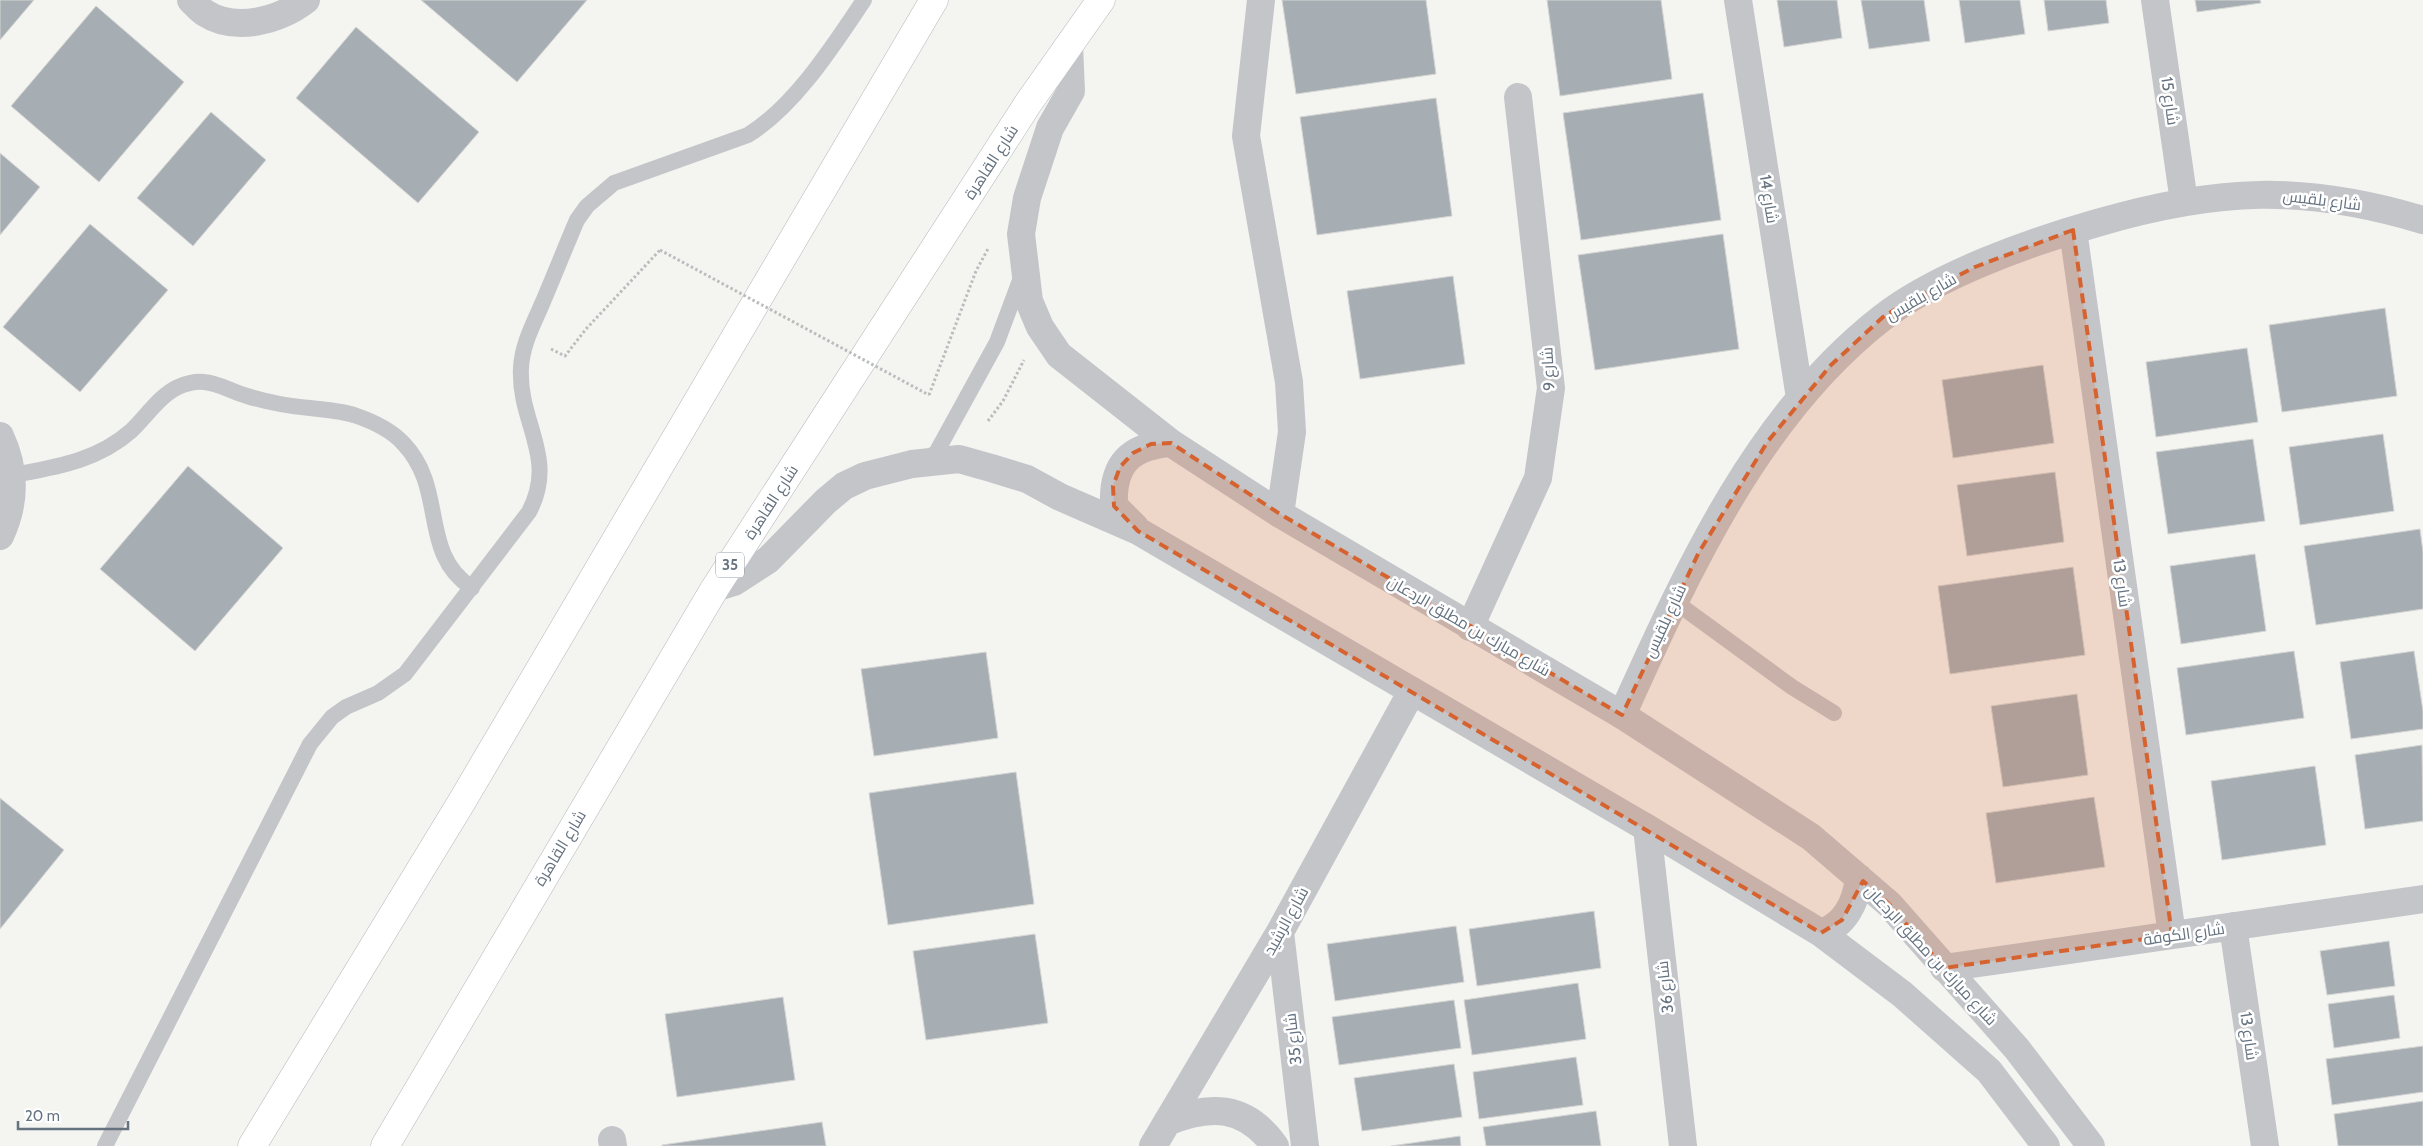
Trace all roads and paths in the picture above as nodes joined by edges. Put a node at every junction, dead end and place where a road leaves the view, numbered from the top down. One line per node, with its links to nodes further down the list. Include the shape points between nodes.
1 (191, 0): 2 (street, via 206,14 238,23 276,17)
2 (306, 0)
3 (864, 0): 17 (lane, via 840,36 783,108 767,123 748,135 629,176 614,183 587,206 577,220)
4 (934, 0): 44 (main road, via 460,803)
5 (1101, 0): 9 (main road, شارع القاهرة / 35)
6 (1261, 0): 24 (street, via 1246,136 1289,382 1292,432)
7 (1738, 0): 18 (street, شارع 14)
8 (2155, 0): 11 (street, شارع 15)
9 (1069, 45): 14 (street, شارع مبارك بن مطلق الردعان, via 1071,91 1050,128 1026,198 1020,234); 28 (main road, شارع القاهرة / 35)
10 (1518, 97): 30 (street, شارع 9, via 1551,388 1538,478)
11 (2184, 202): 12 (street, شارع بلقيس, via 2243,194 2307,195); 13 (street, شارع بلقيس)
12 (2423, 220)
13 (2073, 230): 18 (street, شارع بلقيس, via 1976,267 1883,317); 40 (street, شارع 13)
14 (1025, 268): 16 (street, شارع مبارك بن مطلق الردعان, via 1029,301); 22 (lane, via 997,342 943,441 936,453)
15 (976, 271): 17 (path, bridge, via 930,395 660,250 565,356)
16 (1040, 327): 20 (street, شارع مبارك بن مطلق الردعان, via 1059,355); 21 (path, via 1003,400)
17 (528, 338): 27 (lane, via 521,367 521,387 539,454 540,484 529,512)
18 (1800, 398): 29 (street, شارع بلقيس, via 1734,493)
19 (0, 436): 23 (street)
20 (1171, 443): 24 (street, شارع مبارك بن مطلق الردعان); 25 (street, via 1151,444 1133,453 1120,467 1113,486 1114,506)
21 (959, 459): 22 (street); 25 (street, via 1028,479 1060,497)
22 (912, 464): 28 (street, via 865,476 844,486 826,500 768,560 734,582)
23 (13, 474): 26 (street, via 13,498); 27 (lane, via 65,466 89,458 132,430 167,394 190,383 214,384 279,404 353,415 380,425 395,436 421,465 443,556 455,575)
24 (1280, 514): 30 (street, شارع مبارك بن مطلق الردعان)
25 (1138, 531): 31 (street)
26 (0, 536)
27 (472, 588): 43 (lane, via 405,674 378,693 346,707 319,729)
28 (715, 588): 45 (main road, شارع القاهرة / 35)
29 (1674, 601): 32 (lane, via 1792,687); 33 (street, شارع بلقيس)
30 (1470, 627): 33 (street, شارع مبارك بن مطلق الردعان)
31 (1412, 691): 34 (street); 38 (street, شارع الرشيد)
32 (1834, 713)
33 (1622, 715): 35 (street, شارع مبارك بن مطلق الردعان, via 1811,837)
34 (1647, 828): 39 (street); 49 (street, شارع 36)
35 (1859, 878): 39 (street, via 1857,895 1842,920); 41 (street, شارع مبارك بن مطلق الردعان, via 1888,904)
36 (2423, 899): 37 (street, شارع الكوفة)
37 (2233, 926): 40 (street, شارع الكوفة); 52 (street, شارع 13)
38 (1280, 932): 42 (street, شارع الرشيد); 48 (street, شارع 35)
39 (1821, 933): 50 (street, via 1902,994 1989,1071)
40 (2172, 935): 41 (street, شارع الكوفة)
41 (1944, 968): 51 (street, شارع مبارك بن مطلق الردعان, via 2017,1049)
42 (1167, 1122): 46 (street, شارع الرشيد); 47 (street, via 1198,1111 1228,1112 1252,1122)
43 (105, 1146)
44 (252, 1146)
45 (385, 1146)
46 (1153, 1146)
47 (1275, 1146)
48 (1305, 1146)
49 (1683, 1146)
50 (2046, 1146)
51 (2091, 1146)
52 (2265, 1146)

